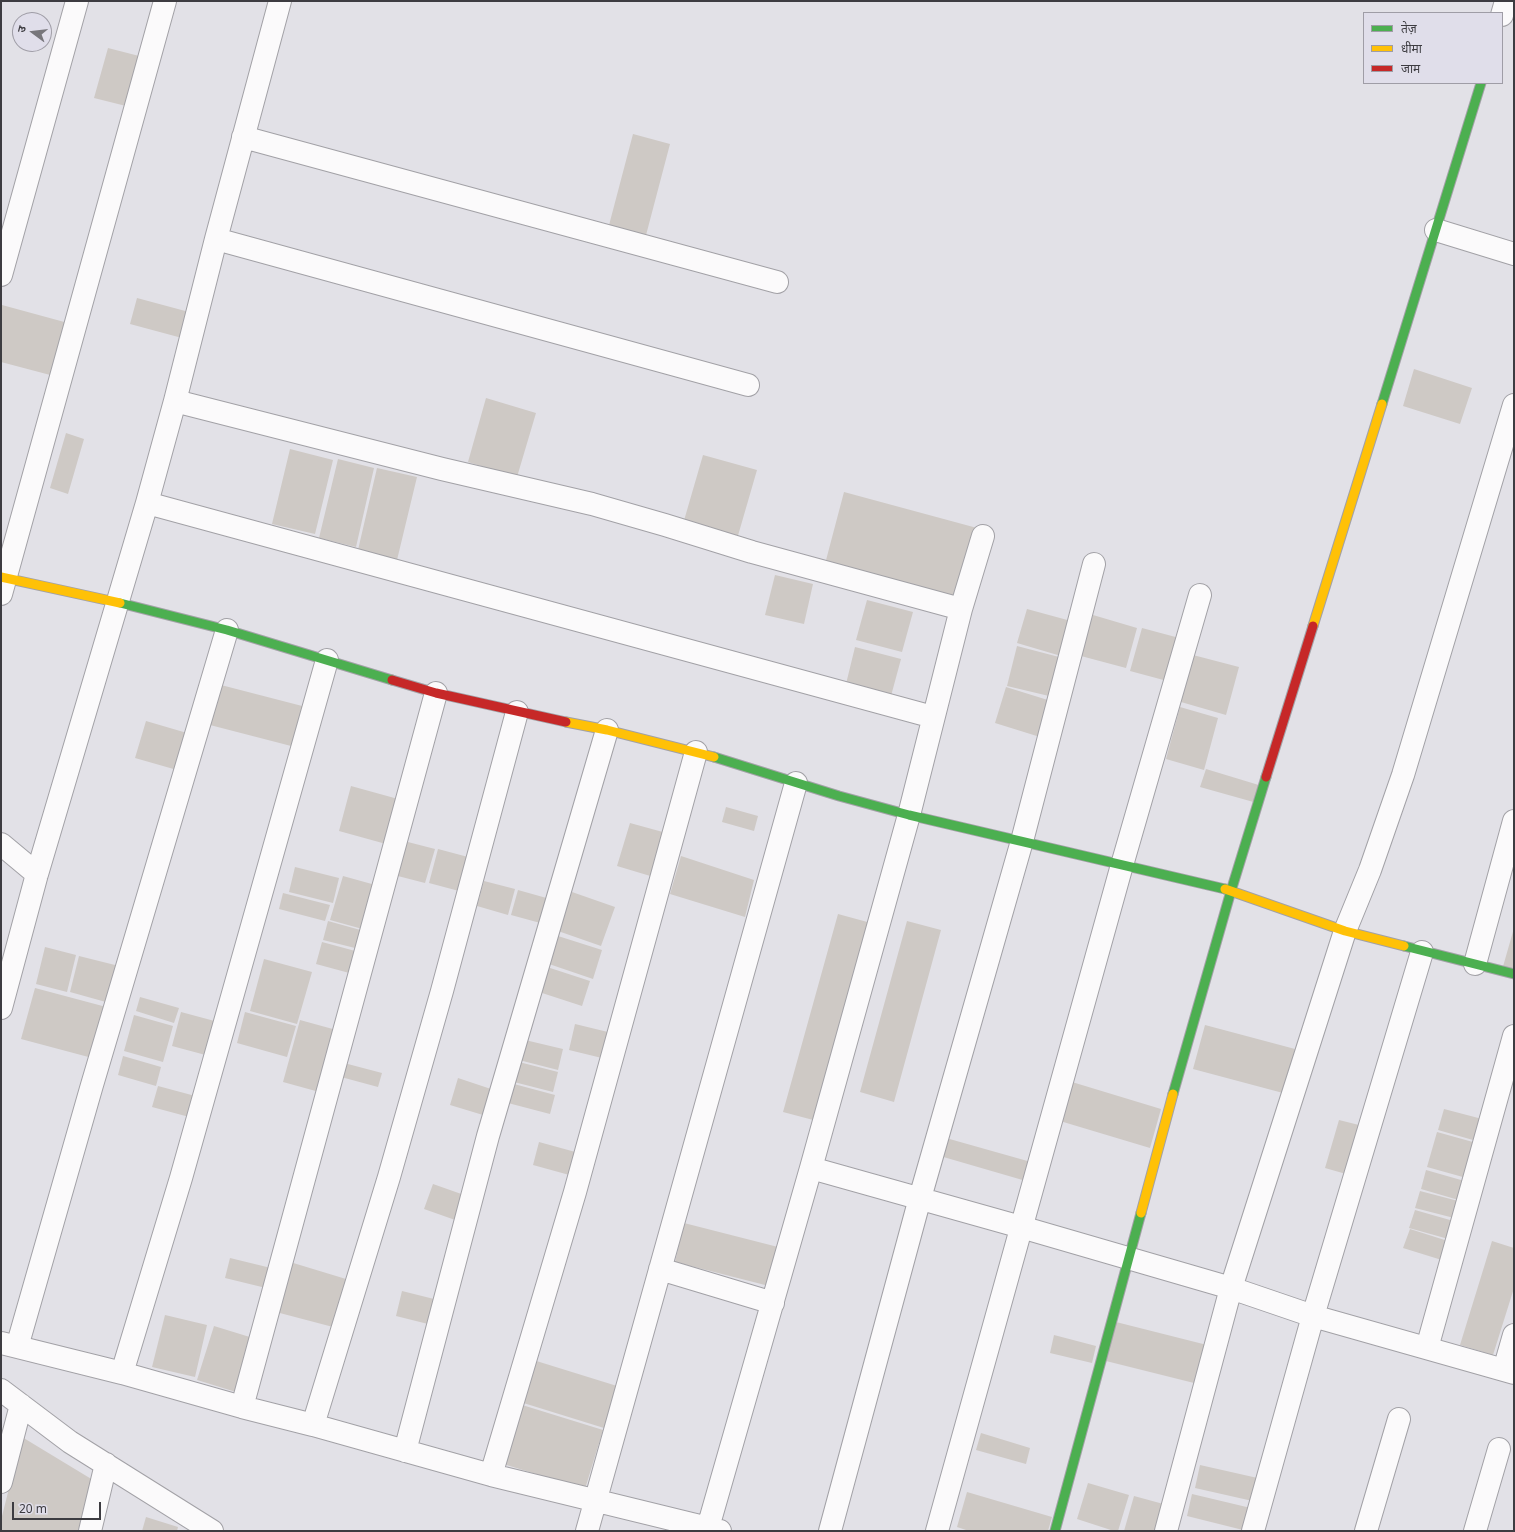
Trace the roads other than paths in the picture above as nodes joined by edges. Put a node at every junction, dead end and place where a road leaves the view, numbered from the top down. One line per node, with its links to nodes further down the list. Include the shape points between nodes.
1 (77, 1): 11 (street)
2 (165, 1): 19 (street)
3 (280, 1): 7 (street)
4 (1506, 1): 5 (street)
5 (1503, 12)
6 (1481, 84): 8 (street)
7 (244, 137): 9 (street); 12 (street)
8 (1436, 230): 10 (street); 37 (street)
9 (216, 239): 13 (street); 14 (street)
10 (1514, 254)
11 (1, 275)
12 (777, 282)
13 (748, 384)
14 (176, 401): 16 (street); 22 (street, via 442,469 592,504 752,552)
15 (1514, 405): 38 (street, via 1403,775 1370,870)
16 (147, 503): 21 (street); 27 (street)
17 (983, 536): 22 (street)
18 (1094, 564): 33 (street)
19 (3, 583): 21 (street)
20 (1200, 595): 35 (street)
21 (117, 602): 23 (street); 36 (street)
22 (961, 608): 27 (street)
23 (227, 630): 24 (street); 53 (street, via 92,1086)
24 (327, 660): 25 (street); 56 (street, via 182,1178)
25 (436, 693): 26 (street); 59 (street)
26 (517, 712): 28 (street); 61 (street, via 389,1177)
27 (933, 717): 31 (street)
28 (607, 730): 29 (street); 63 (street, via 488,1136)
29 (696, 752): 30 (street); 65 (street, via 575,1192)
30 (796, 783): 31 (street); 48 (street)
31 (909, 814): 33 (street); 44 (street)
32 (1514, 821): 40 (street)
33 (1022, 841): 35 (street); 45 (street)
34 (1, 844): 36 (street)
35 (1122, 865): 37 (street); 46 (street)
36 (37, 874): 42 (street)
37 (1231, 891): 38 (street); 47 (street)
38 (1345, 930): 39 (street); 49 (street)
39 (1422, 952): 40 (street); 51 (street)
40 (1475, 964): 41 (street)
41 (1514, 974)
42 (1, 1008)
43 (1514, 1036): 54 (street)
44 (811, 1168): 45 (street); 50 (street)
45 (920, 1198): 46 (street); 72 (street)
46 (1021, 1227): 47 (street); 73 (street)
47 (1128, 1258): 49 (street); 74 (street)
48 (660, 1269): 50 (street); 67 (street)
49 (1231, 1288): 51 (street); 75 (street)
50 (773, 1303): 69 (street)
51 (1313, 1316): 54 (street); 76 (street)
52 (1514, 1335): 55 (street)
53 (9, 1345): 56 (street)
54 (1427, 1348): 55 (street)
55 (1509, 1372)
56 (122, 1374): 59 (street)
57 (1, 1390): 58 (street)
58 (21, 1405): 64 (street, via 70,1442); 66 (street)
59 (242, 1407): 61 (street)
60 (1398, 1419): 77 (street)
61 (313, 1425): 63 (street)
62 (1499, 1449): 78 (street)
63 (404, 1450): 65 (street)
64 (106, 1464): 68 (street); 70 (street)
65 (491, 1475): 67 (street)
66 (1, 1482)
67 (595, 1500): 69 (street); 71 (street)
68 (199, 1527)
69 (712, 1530)
70 (90, 1531)
71 (586, 1531)
72 (830, 1531)
73 (937, 1531)
74 (1055, 1531)
75 (1166, 1531)
76 (1253, 1531)
77 (1366, 1531)
78 (1475, 1531)

